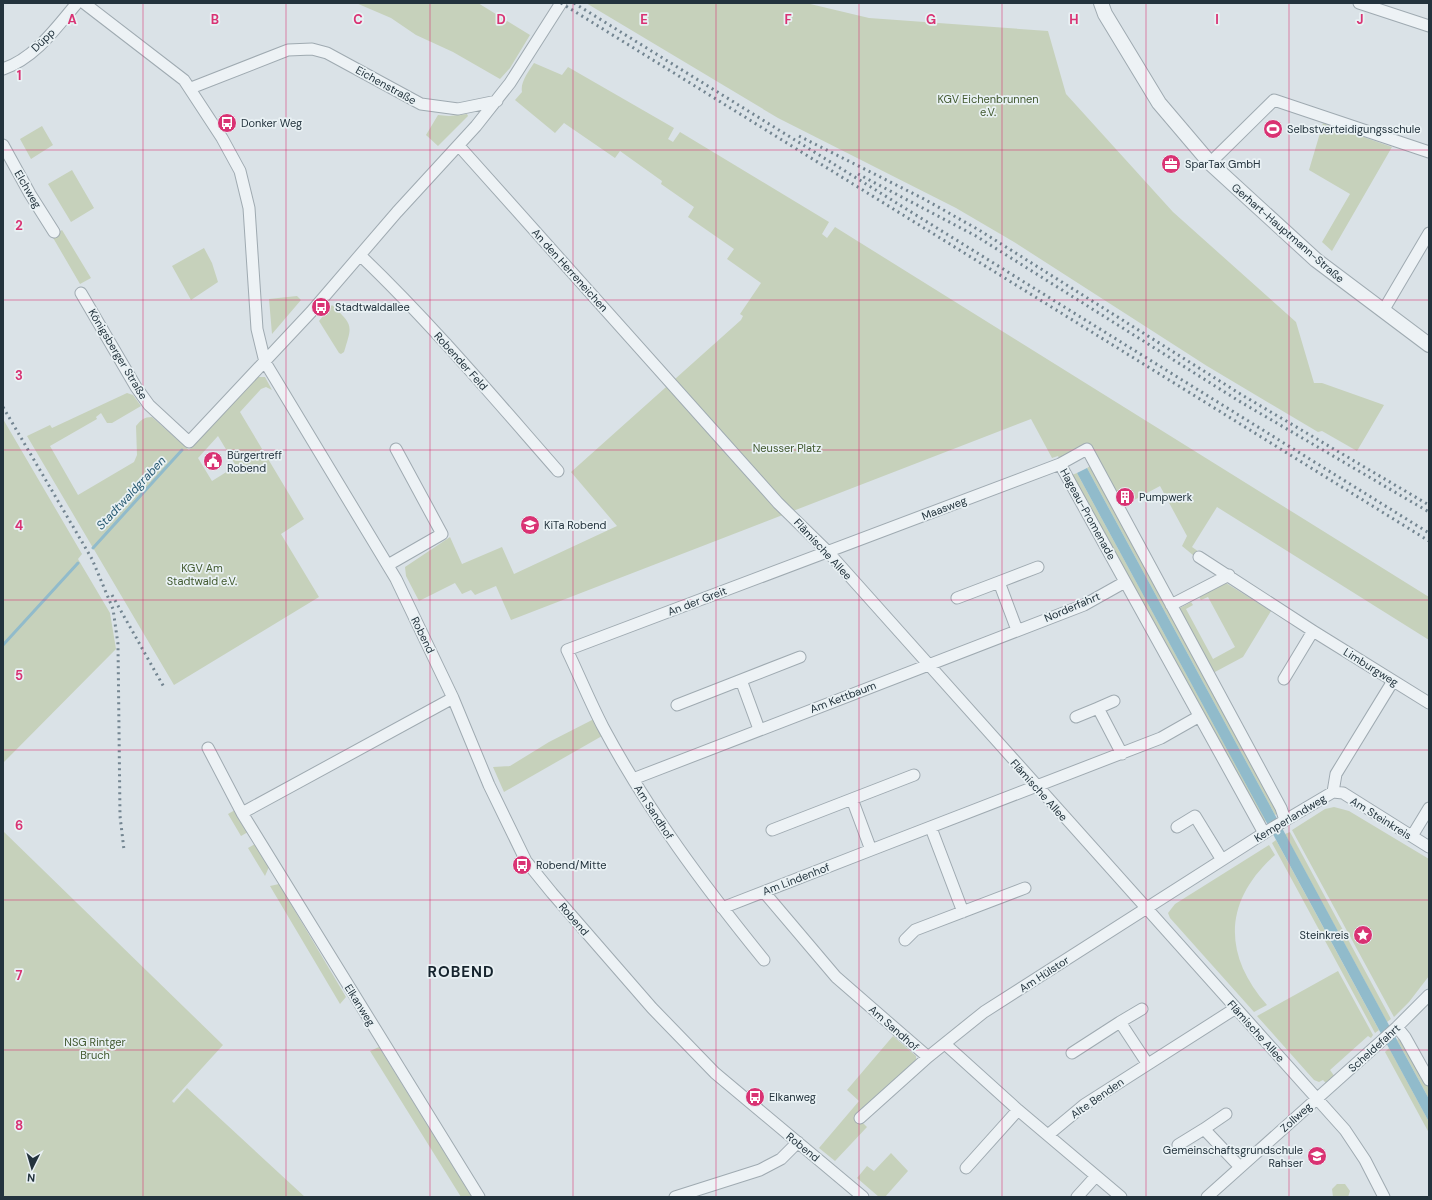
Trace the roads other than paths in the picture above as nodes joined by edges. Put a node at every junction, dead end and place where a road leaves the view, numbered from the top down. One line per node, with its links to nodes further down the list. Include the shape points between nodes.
1 (77, 3): 7 (street, Düpp, via 44,42 14,65)
2 (84, 3): 8 (street)
3 (561, 3): 9 (street)
4 (1101, 3): 13 (street, Gerhart-Hauptmann-Straße, via 1105,14 1159,103)
5 (1359, 3): 6 (street)
6 (1429, 26)
7 (3, 69)
8 (191, 88): 9 (street, Eichenstraße, via 288,50 312,49 327,53 421,104 458,109); 20 (street, via 240,171 249,208 257,329)
9 (498, 101): 11 (street)
10 (3, 145): 14 (street, Elchweg)
11 (459, 146): 16 (street, via 397,212); 21 (street, An den Herreneichen)
12 (1429, 152): 13 (street, via 1274,100)
13 (1210, 163): 18 (street, Gerhart-Hauptmann-Straße, via 1316,260)
14 (54, 232)
15 (1429, 233): 18 (street)
16 (361, 256): 20 (street); 24 (street, Robender Feld, via 396,289)
17 (81, 293): 20 (street, Königsberger Straße, via 136,387 149,405 188,442)
18 (1383, 311): 19 (street, Gerhart-Hauptmann-Straße)
19 (1429, 345)
20 (265, 362): 27 (street, Robend)
21 (680, 394): 25 (street, Flämische Allee, via 778,503)
22 (396, 449): 27 (street, via 442,534)
23 (1060, 464): 25 (street, Maasweg); 31 (street, Hageau-Promenade); 33 (street, Hageau-Promenade, via 1087,449)
24 (558, 471)
25 (828, 552): 36 (street, An der Greit); 38 (street, Flämische Allee)
26 (1199, 557): 29 (street, Limburgweg)
27 (388, 565): 42 (street, Robend)
28 (1038, 567): 30 (street)
29 (1229, 575): 33 (street); 35 (street, Limburgweg)
30 (999, 582): 32 (street); 34 (street)
31 (1125, 582): 34 (street, Norderfahrt, via 1084,605); 48 (street, Hageau-Promenade)
32 (957, 598)
33 (1171, 605): 59 (street, Hageau-Promenade, via 1281,808)
34 (1017, 630): 38 (street, Norderfahrt)
35 (1313, 631): 39 (street); 41 (street, Limburgweg)
36 (567, 650): 53 (street, Am Sandhof, via 603,726)
37 (800, 657): 40 (street)
38 (928, 665): 49 (street, Am Kettbaum); 54 (street, Flämische Allee)
39 (1284, 679)
40 (741, 680): 45 (street); 49 (street)
41 (1393, 681): 44 (street, Limburgweg); 55 (street, Kemperlandweg, via 1336,774)
42 (453, 698): 58 (street); 91 (street, Robend, via 489,785 533,871 652,1008 704,1062)
43 (1114, 701): 46 (street)
44 (1429, 703)
45 (677, 706)
46 (1098, 708): 47 (street); 51 (street)
47 (1076, 717)
48 (1198, 717): 51 (street, Am Lindenhof, via 1161,738); 63 (street, Hageau-Promenade)
49 (759, 728): 53 (street, Am Kettbaum)
50 (208, 748): 58 (street, Elkanweg)
51 (1122, 754): 54 (street, Am Lindenhof)
52 (914, 775): 56 (street)
53 (633, 778): 70 (street, Am Sandhof, via 689,865)
54 (1036, 787): 61 (street, Am Lindenhof); 71 (street, Flämische Allee)
55 (1333, 792): 59 (street, Kemperlandweg); 64 (street, Am Steinkreis, via 1343,794)
56 (852, 799): 62 (street); 66 (street)
57 (1429, 808): 64 (street)
58 (242, 813): 96 (street, Elkanweg)
59 (1283, 821): 63 (street, Kemperlandweg)
60 (1177, 827): 67 (street, via 1195,816)
61 (931, 828): 66 (street, Am Lindenhof); 72 (street)
62 (772, 830)
63 (1266, 832): 67 (street, Kemperlandweg)
64 (1412, 836): 65 (street, Am Steinkreis)
65 (1429, 847)
66 (871, 850): 69 (street, Am Lindenhof)
67 (1222, 860): 71 (street, Kemperlandweg)
68 (1025, 888): 72 (street)
69 (764, 892): 70 (street, Am Lindenhof); 82 (street, Am Sandhof, via 836,977)
70 (722, 908): 74 (street, Am Sandhof)
71 (1146, 908): 76 (street, Flämische Allee); 80 (street, Am Hülstor, via 984,1012)
72 (963, 912): 73 (street, via 915,930)
73 (905, 940)
74 (764, 960)
75 (1429, 995): 79 (street, Scheldefahrt)
76 (1236, 1008): 83 (street, Alte Benden); 85 (street, Flämische Allee)
77 (1142, 1009): 78 (street)
78 (1120, 1022): 81 (street); 83 (street)
79 (1395, 1029): 84 (street, via 1405,1037); 85 (street, Scheldefahrt)
80 (945, 1044): 82 (street, Am Sandhof); 86 (street)
81 (1072, 1052)
82 (928, 1057): 88 (street, Am Sandhof)
83 (1147, 1063): 90 (street, Alte Benden, via 1084,1105)
84 (1429, 1080)
85 (1316, 1098): 93 (street, Zollweg); 102 (street, Flämische Allee, via 1344,1130 1365,1160)
86 (1018, 1110): 90 (street); 94 (street)
87 (1226, 1114): 89 (street)
88 (860, 1118)
89 (1204, 1129): 92 (street); 93 (street)
90 (1048, 1135): 95 (street)
91 (798, 1142): 97 (street, via 781,1159 760,1170); 98 (street, Robend)
92 (1178, 1145)
93 (1240, 1167): 101 (street, Zollweg)
94 (966, 1168)
95 (1096, 1176): 99 (street); 100 (street)
96 (479, 1197)
97 (676, 1197)
98 (863, 1197)
99 (1076, 1197)
100 (1121, 1197)
101 (1207, 1197)
102 (1384, 1197)

